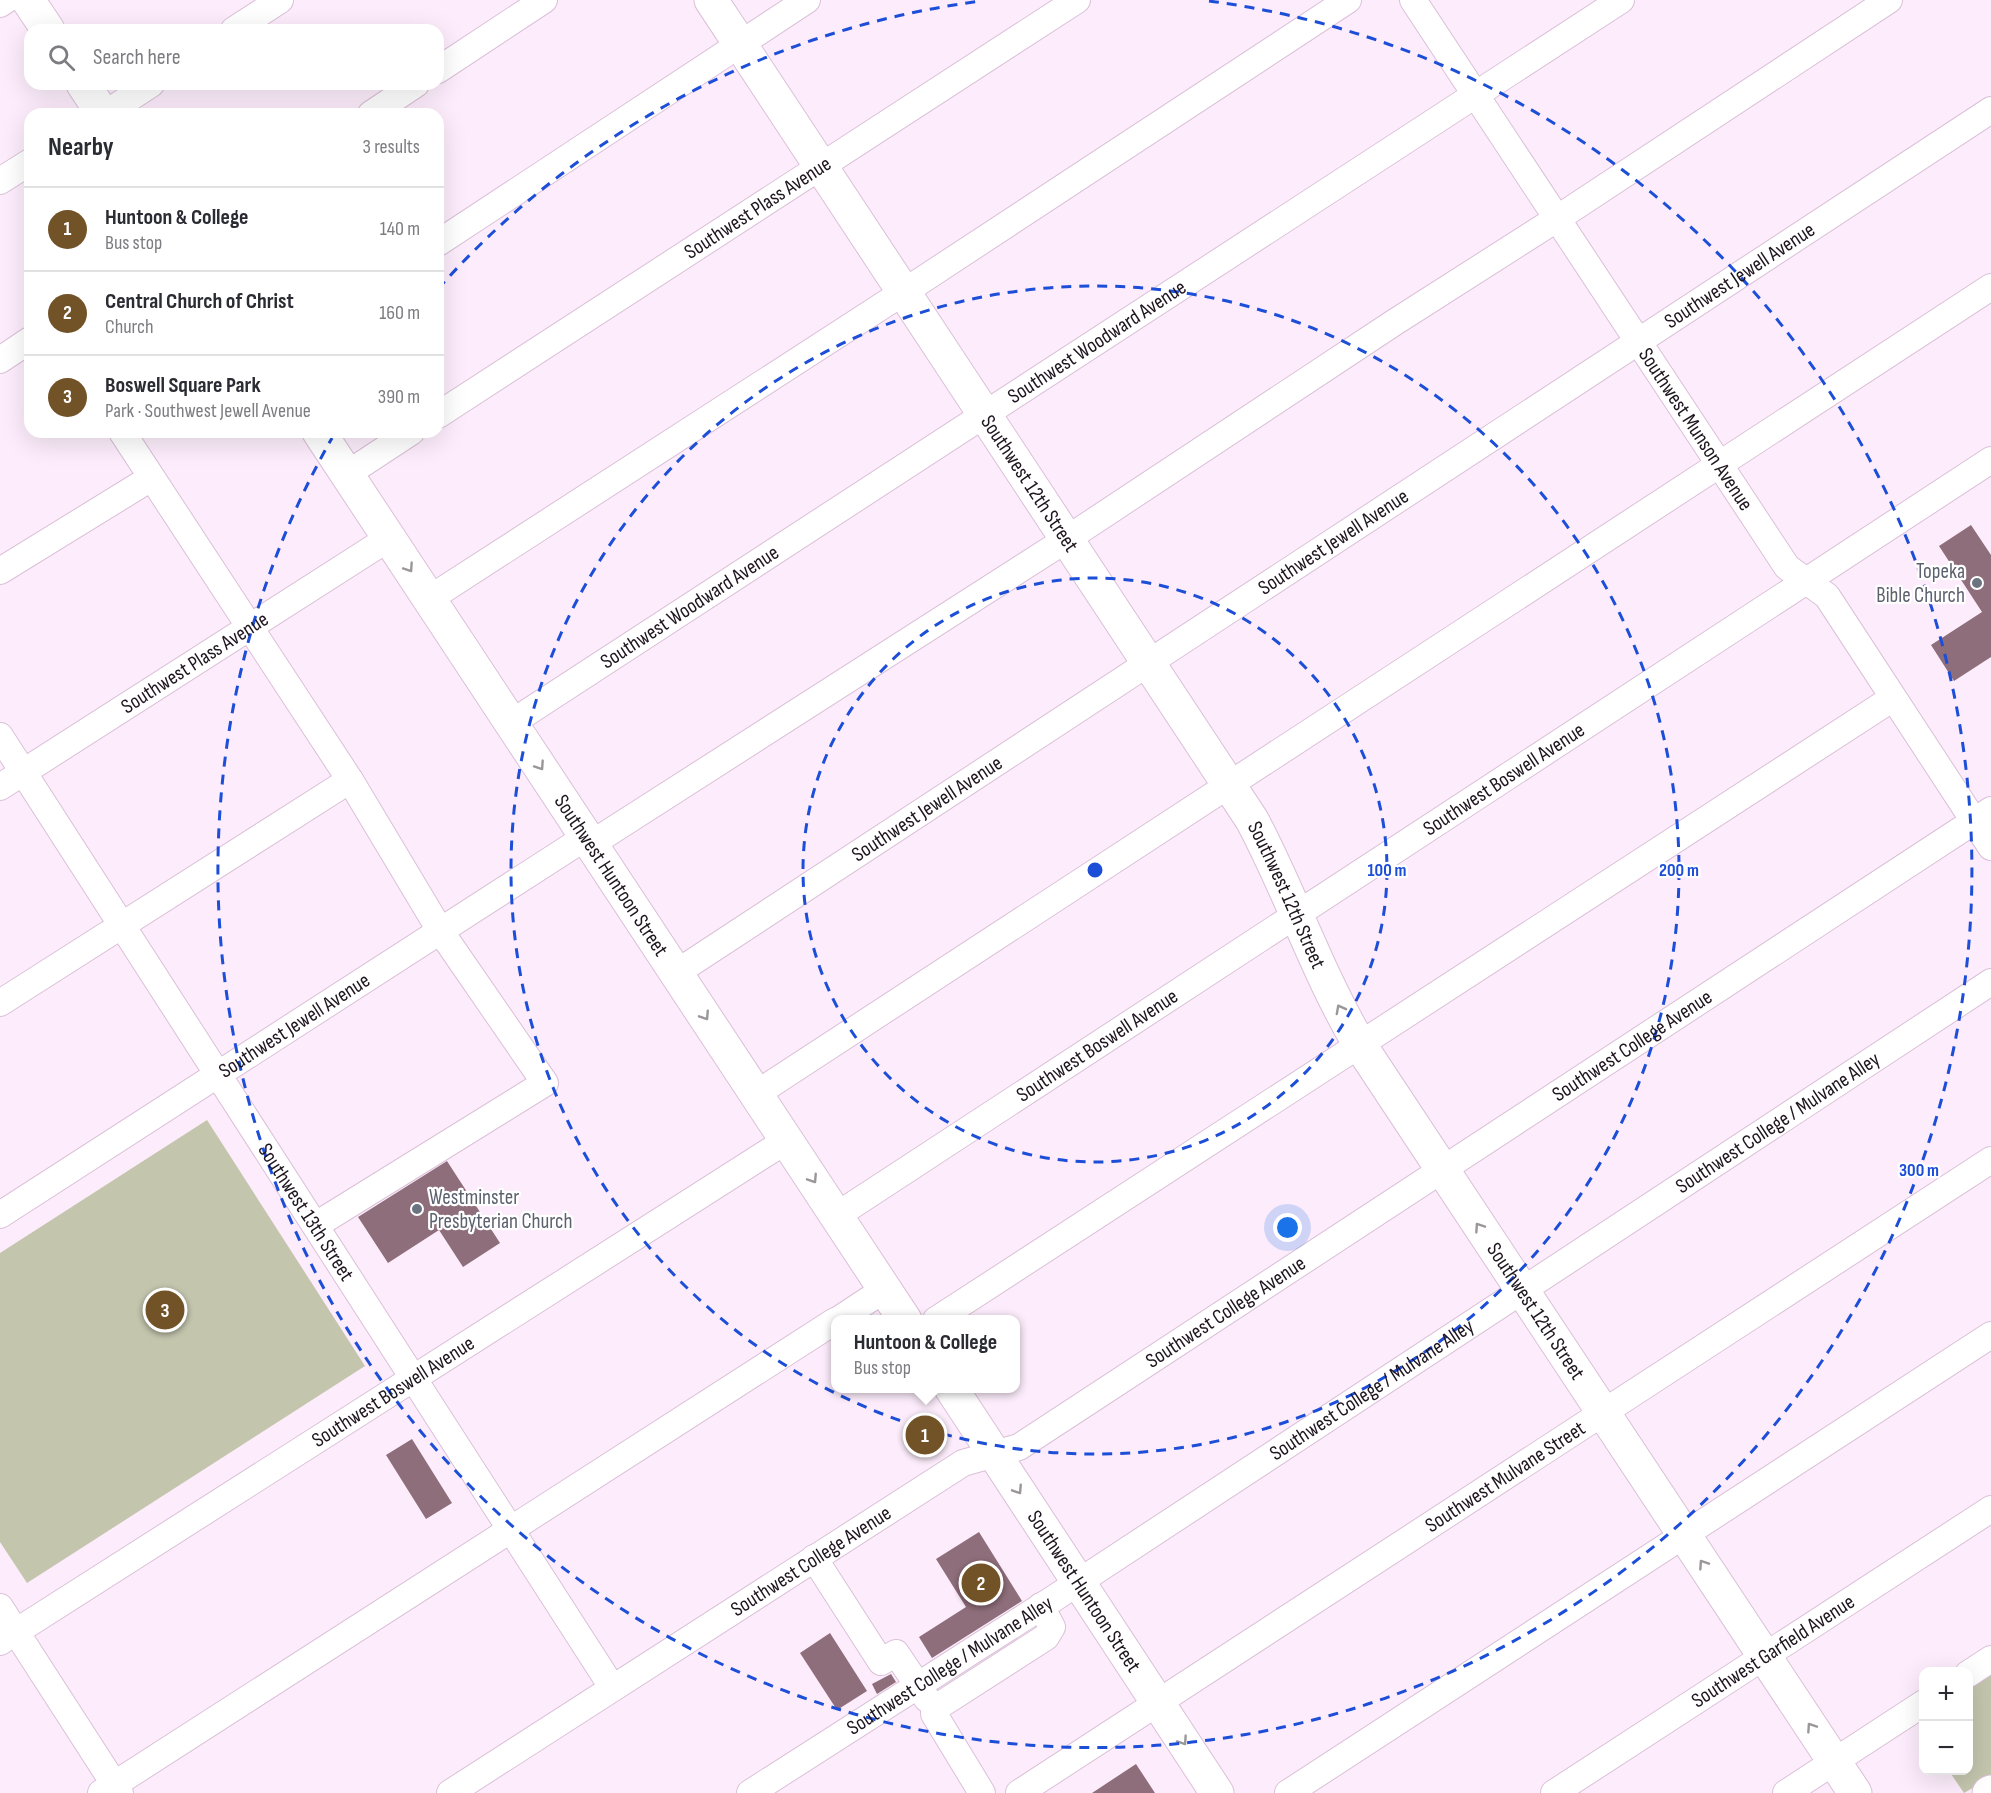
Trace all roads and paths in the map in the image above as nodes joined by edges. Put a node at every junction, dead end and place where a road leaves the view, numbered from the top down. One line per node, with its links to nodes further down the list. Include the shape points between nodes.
1 (6, 0): 12 (street)
2 (28, 0): 13 (main road)
3 (280, 0): 14 (street)
4 (544, 0): 16 (street)
5 (711, 0): 15 (main road, Southwest 12th Street)
6 (807, 0): 15 (street)
7 (1077, 0): 26 (street, Southwest Plass Avenue)
8 (1348, 0): 31 (street)
9 (1413, 0): 20 (street, Southwest Munson Avenue)
10 (1621, 0): 20 (street, Southwest Woodward Avenue)
11 (1889, 0): 28 (street, Southwest Jewell Avenue)
12 (0, 4)
13 (44, 24)
14 (243, 24)
15 (740, 44): 26 (main road, Southwest 12th Street); 29 (street)
16 (444, 66)
17 (87, 90): 21 (main road)
18 (142, 90): 22 (street)
19 (407, 90): 23 (street)
20 (1476, 96): 28 (street, Southwest Munson Avenue); 36 (street, Southwest Woodward Avenue)
21 (100, 108)
22 (113, 108)
23 (380, 108)
24 (1991, 110): 32 (street, Southwest Jewell Avenue)
25 (24, 166): 27 (street)
26 (820, 166): 31 (main road, Southwest 12th Street); 35 (street, Southwest Plass Avenue)
27 (0, 181)
28 (1558, 218): 32 (street, Southwest Munson Avenue); 45 (street, Southwest Jewell Avenue)
29 (444, 239)
30 (1991, 288): 41 (street)
31 (904, 292): 36 (main road, Southwest 12th Street); 48 (street)
32 (1640, 341): 41 (street, Southwest Munson Avenue); 50 (street, Southwest Jewell Avenue)
33 (24, 344): 34 (street)
34 (0, 360)
35 (444, 411)
36 (986, 416): 45 (main road, Southwest 12th Street); 52 (street, Southwest Woodward Avenue)
37 (126, 438): 43 (street)
38 (323, 438): 42 (main road, Southwest Huntoon Street)
39 (402, 438): 42 (street)
40 (1991, 460): 47 (street, Southwest Boswell Avenue)
41 (1721, 463): 47 (street, Southwest Munson Avenue, via 1787,567); 56 (street)
42 (347, 474): 44 (main road, Southwest Huntoon Street)
43 (151, 478): 46 (street); 49 (street)
44 (389, 538): 48 (main road, Southwest Huntoon Street, one-way to 48); 49 (street, Southwest Plass Avenue)
45 (1067, 539): 50 (main road, Southwest 12th Street); 59 (street, Southwest Jewell Avenue)
46 (0, 571)
47 (1806, 581): 51 (street, Southwest Munson Avenue, via 1827,596); 61 (street, Southwest Boswell Avenue)
48 (429, 599): 52 (main road, Southwest Huntoon Street)
49 (250, 627): 54 (street, Southwest Plass Avenue); 55 (street)
50 (1149, 662): 56 (main road, Southwest 12th Street); 64 (street, Southwest Jewell Avenue)
51 (1893, 698): 58 (street, Southwest Munson Avenue); 67 (street)
52 (511, 723): 59 (main road, Southwest Huntoon Street, one-way to 59)
53 (0, 736): 54 (street, Southwest 13th Street)
54 (23, 772): 57 (street, Southwest Plass Avenue); 62 (street, Southwest 13th Street)
55 (350, 780): 62 (street); 63 (street)
56 (1229, 785): 61 (main road, Southwest 12th Street, via 1263,841); 69 (street)
57 (0, 787)
58 (1983, 816): 60 (street, Southwest Munson Avenue); 72 (street, Southwest College Avenue)
59 (589, 840): 63 (street, Southwest Jewell Avenue); 64 (main road, Southwest Huntoon Street)
60 (1991, 847)
61 (1296, 914): 67 (main road, Southwest 12th Street, one-way to 61); 74 (street, Southwest Boswell Avenue)
62 (120, 925): 66 (street); 68 (street, Southwest 13th Street)
63 (441, 932): 68 (street, Southwest Jewell Avenue); 75 (street, via 545,1083)
64 (676, 973): 69 (main road, Southwest Huntoon Street, one-way to 69)
65 (1991, 982): 77 (street, Southwest College / Mulvane Alley)
66 (0, 1003)
67 (1360, 1045): 72 (main road, Southwest 12th Street); 80 (street)
68 (218, 1074): 73 (street, Southwest Jewell Avenue); 75 (street, Southwest 13th Street)
69 (756, 1094): 70 (main road, Southwest Huntoon Street)
70 (787, 1140): 74 (main road, Southwest Huntoon Street, one-way to 74); 83 (street, Southwest Boswell Avenue)
71 (1991, 1160): 85 (street, Southwest Mulvane Street)
72 (1441, 1170): 77 (main road, Southwest 12th Street, one-way to 72); 86 (street, Southwest College Avenue, via 1019,1447)
73 (0, 1215)
74 (836, 1216): 76 (main road, Southwest Huntoon Street)
75 (316, 1225): 83 (street, Southwest 13th Street)
76 (885, 1289): 78 (street); 79 (main road, Southwest Huntoon Street)
77 (1522, 1291): 85 (main road, Southwest 12th Street); 91 (street, Southwest College / Mulvane Alley)
78 (844, 1315)
79 (902, 1315)
80 (944, 1315)
81 (831, 1323): 88 (street)
82 (1991, 1335): 89 (street)
83 (414, 1377): 88 (street, Southwest 13th Street); 94 (street, Southwest Boswell Avenue)
84 (954, 1393): 86 (main road, Southwest Huntoon Street)
85 (1603, 1413): 89 (main road, Southwest 12th Street); 100 (street, Southwest Mulvane Street)
86 (995, 1455): 90 (street, Southwest College Avenue, via 963,1463); 91 (main road, Southwest Huntoon Street, one-way to 91)
87 (1991, 1509): 95 (street, Southwest Garfield Avenue)
88 (512, 1530): 99 (street, Southwest 13th Street); 104 (street)
89 (1684, 1536): 95 (main road, Southwest 12th Street, one-way to 89); 110 (street)
90 (814, 1558): 98 (street, via 881,1662 897,1653); 99 (street, Southwest College Avenue)
91 (1078, 1581): 92 (street, Southwest College / Mulvane Alley); 100 (main road, Southwest Huntoon Street)
92 (1041, 1606): 98 (street, Southwest College / Mulvane Alley); 102 (street, via 1052,1627 1046,1637)
93 (0, 1607): 94 (street)
94 (8, 1637): 104 (street)
95 (1765, 1656): 103 (main road, Southwest 12th Street, one-way to 95); 111 (street, Southwest Garfield Avenue)
96 (1991, 1659): 97 (street)
97 (1973, 1671)
98 (917, 1685): 102 (street); 106 (street, Southwest College / Mulvane Alley)
99 (612, 1687): 105 (street, Southwest College Avenue)
100 (1158, 1703): 108 (street, Southwest Mulvane Street); 109 (main road, Southwest Huntoon Street, one-way to 109)
101 (1919, 1706): 103 (street)
102 (934, 1709): 107 (street)
103 (1834, 1762): 112 (street); 113 (main road, Southwest 12th Street)
104 (112, 1790)
105 (450, 1793)
106 (750, 1793)
107 (982, 1793)
108 (1019, 1793)
109 (1217, 1793)
110 (1288, 1793)
111 (1554, 1793)
112 (1786, 1793)
113 (1855, 1793)

